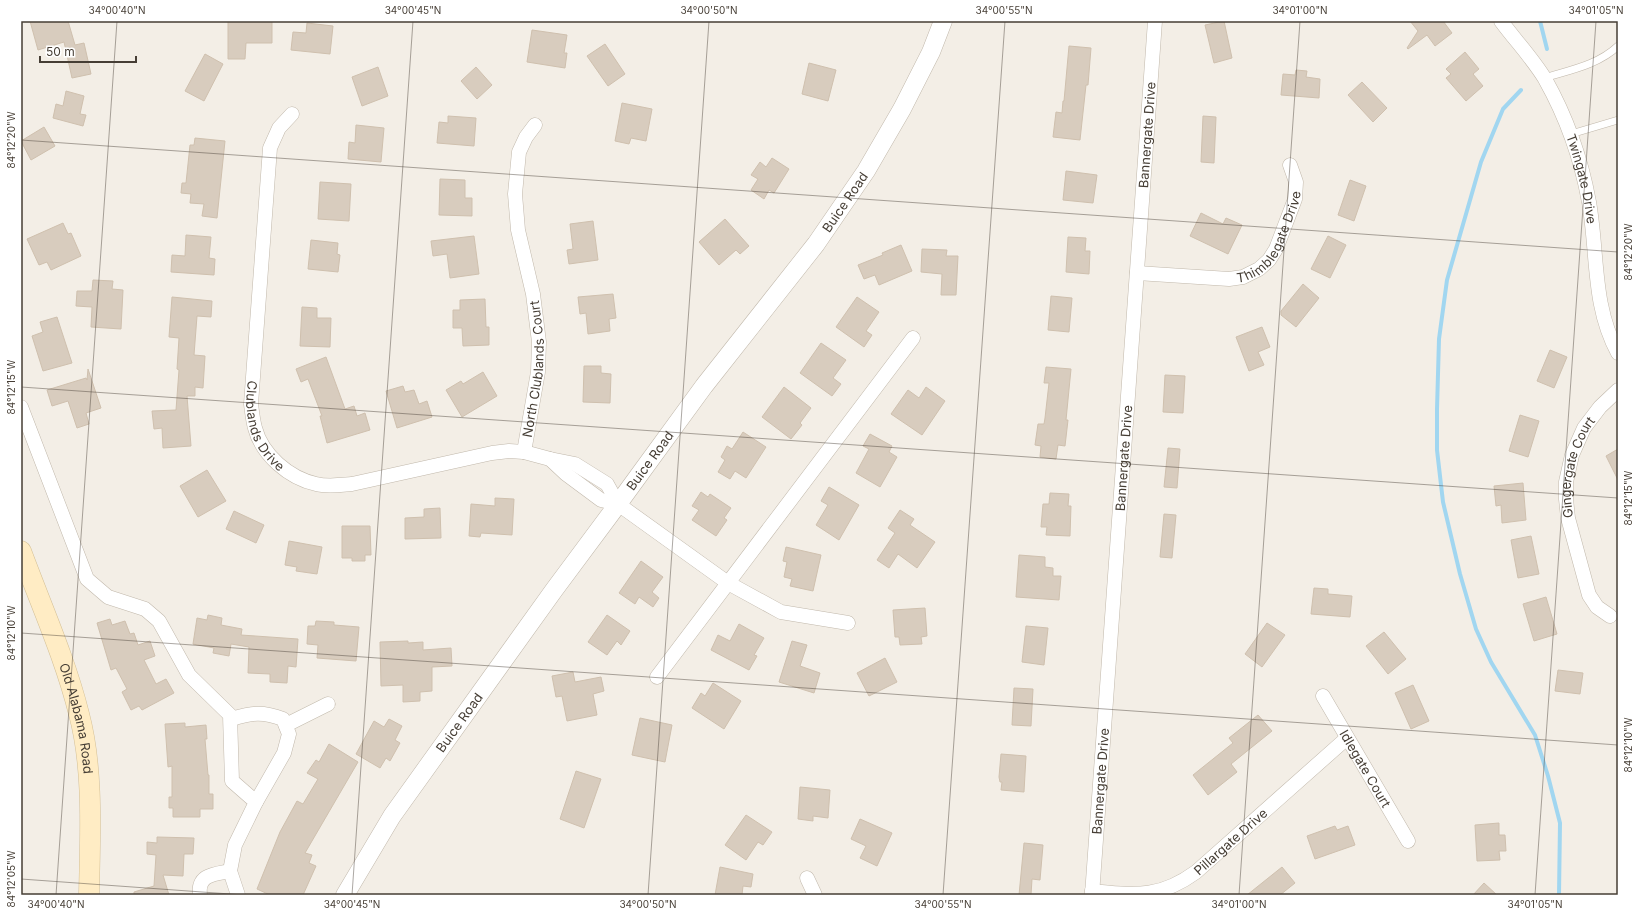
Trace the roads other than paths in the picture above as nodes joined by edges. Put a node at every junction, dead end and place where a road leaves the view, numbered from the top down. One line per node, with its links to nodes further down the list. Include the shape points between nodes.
1 (943, 21): 17 (street, Buice Road, via 931,52 902,109 866,171 816,244 704,386)
2 (1155, 21): 11 (street, Bannergate Drive)
3 (1501, 21): 5 (street, Twingate Drive)
4 (1618, 46): 5 (lane, via 1610,54 1588,65)
5 (1544, 78): 9 (street, Twingate Drive)
6 (292, 114): 16 (street, Clublands Drive, via 279,128 270,148 260,275 251,404 255,430 266,450 279,465 296,477 315,484 332,486 352,484 492,453)
7 (1618, 120): 9 (lane)
8 (535, 125): 16 (street, North Clublands Court, via 519,152 515,194 518,230 533,294 539,342 538,372)
9 (1572, 134): 13 (street, Twingate Drive, via 1589,203 1595,243 1598,295 1612,342)
10 (1290, 165): 11 (street, Thimblegate Drive, via 1296,182 1295,199 1276,249 1259,269 1243,277 1229,279)
11 (1137, 273): 32 (street, Bannergate Drive)
12 (913, 338): 19 (street)
13 (1618, 353)
14 (1618, 390): 20 (street, Gingergate Court, via 1600,407 1584,428 1572,454 1566,482 1568,518 1589,595 1597,607)
15 (21, 407): 25 (street, via 87,579 108,597 145,609 159,621 188,675 230,715)
16 (524, 452): 17 (street, Clublands Drive, via 550,459 601,500)
17 (618, 504): 19 (street, Clublands Drive); 36 (street, Buice Road, via 392,816)
18 (21, 551): 33 (main road, Old Alabama Road, via 68,674 80,715 88,770)
19 (728, 583): 21 (street, Clublands Drive, via 781,612); 22 (street)
20 (1610, 616)
21 (848, 623)
22 (657, 677)
23 (1323, 696): 27 (street, Idlegate Court)
24 (328, 704): 26 (street)
25 (231, 719): 26 (street, via 254,713 270,714 283,719); 28 (street, via 232,782)
26 (286, 725): 28 (street, via 289,734 284,753)
27 (1348, 738): 29 (street, Idlegate Court); 32 (street, Pillargate Drive, via 1184,881 1163,891 1144,895)
28 (256, 802): 30 (street, via 235,845)
29 (1408, 841)
30 (230, 871): 34 (street, via 211,874 205,878 201,883); 35 (street)
31 (807, 878): 37 (street)
32 (1092, 893)
33 (89, 895)
34 (200, 895)
35 (238, 895)
36 (345, 895)
37 (815, 895)

